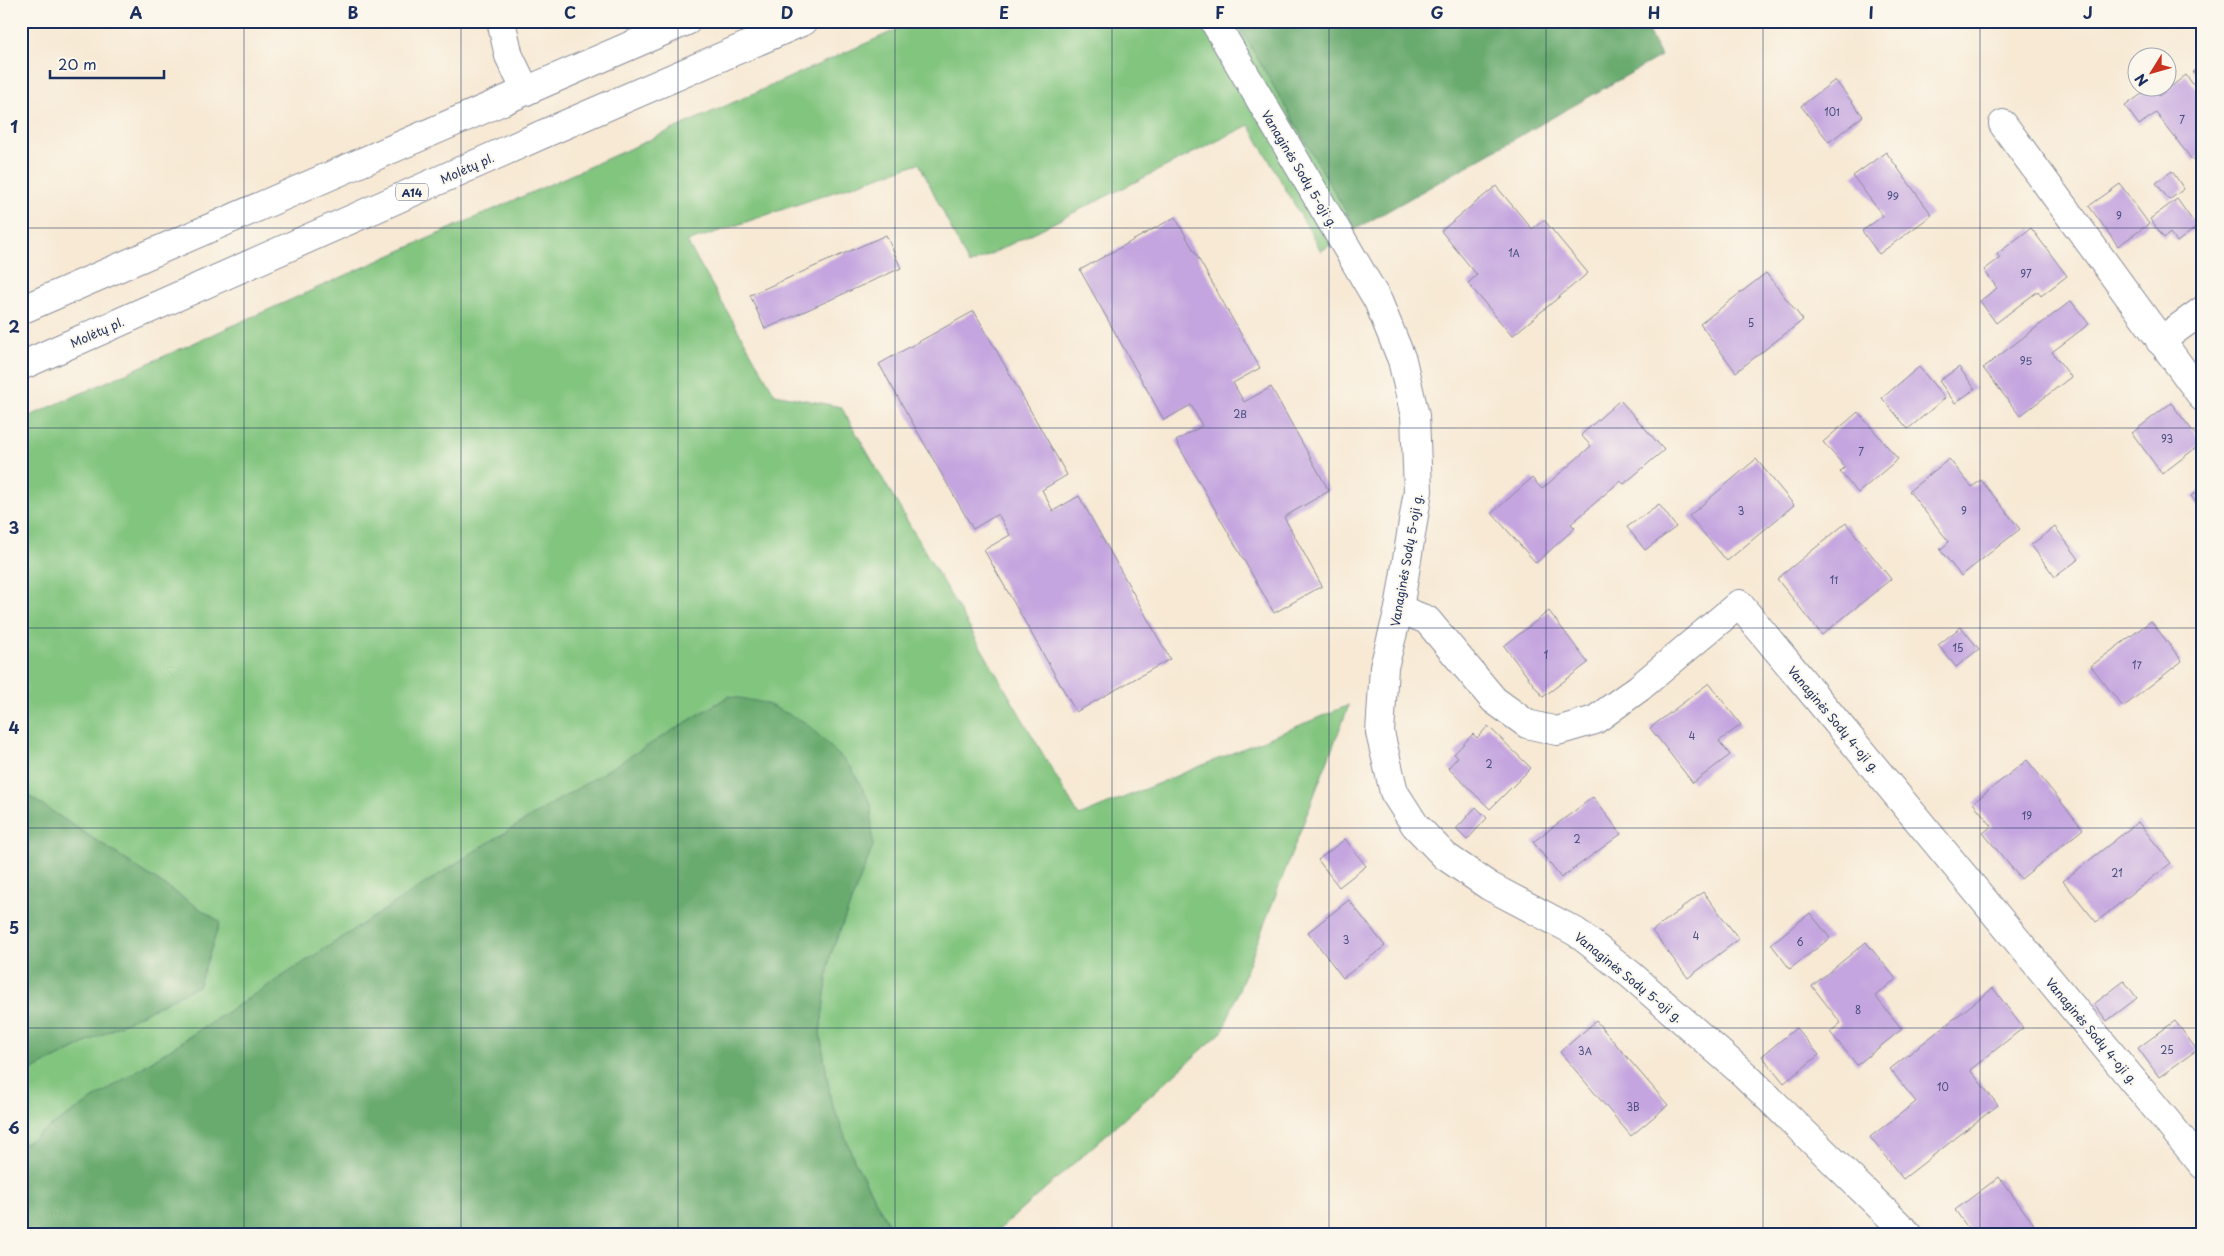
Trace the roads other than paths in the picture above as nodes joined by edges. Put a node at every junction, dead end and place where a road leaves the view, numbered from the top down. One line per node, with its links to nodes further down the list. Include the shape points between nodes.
1 (501, 21): 5 (main road, via 509,56)
2 (687, 21): 5 (main road)
3 (804, 21): 10 (main road, Molėtų pl. / A14)
4 (1214, 21): 12 (main road, Vanaginės Sodų 5-oji g., via 1378,301 1402,360 1415,416 1418,491)
5 (526, 91): 7 (main road)
6 (2003, 124): 9 (main road)
7 (21, 310)
8 (2203, 310): 9 (main road)
9 (2160, 341): 11 (main road)
10 (21, 366)
11 (2203, 398)
12 (1399, 609): 13 (main road, Vanaginės Sodų 4-oji g., via 1427,620 1494,700 1527,724 1557,731 1595,720 1639,688 1739,604); 14 (main road, Vanaginės Sodų 5-oji g., via 1384,667 1380,733 1394,792 1415,825 1445,856 1489,886 1576,932 1631,975 1745,1075)
13 (2203, 1166)
14 (1909, 1235)

